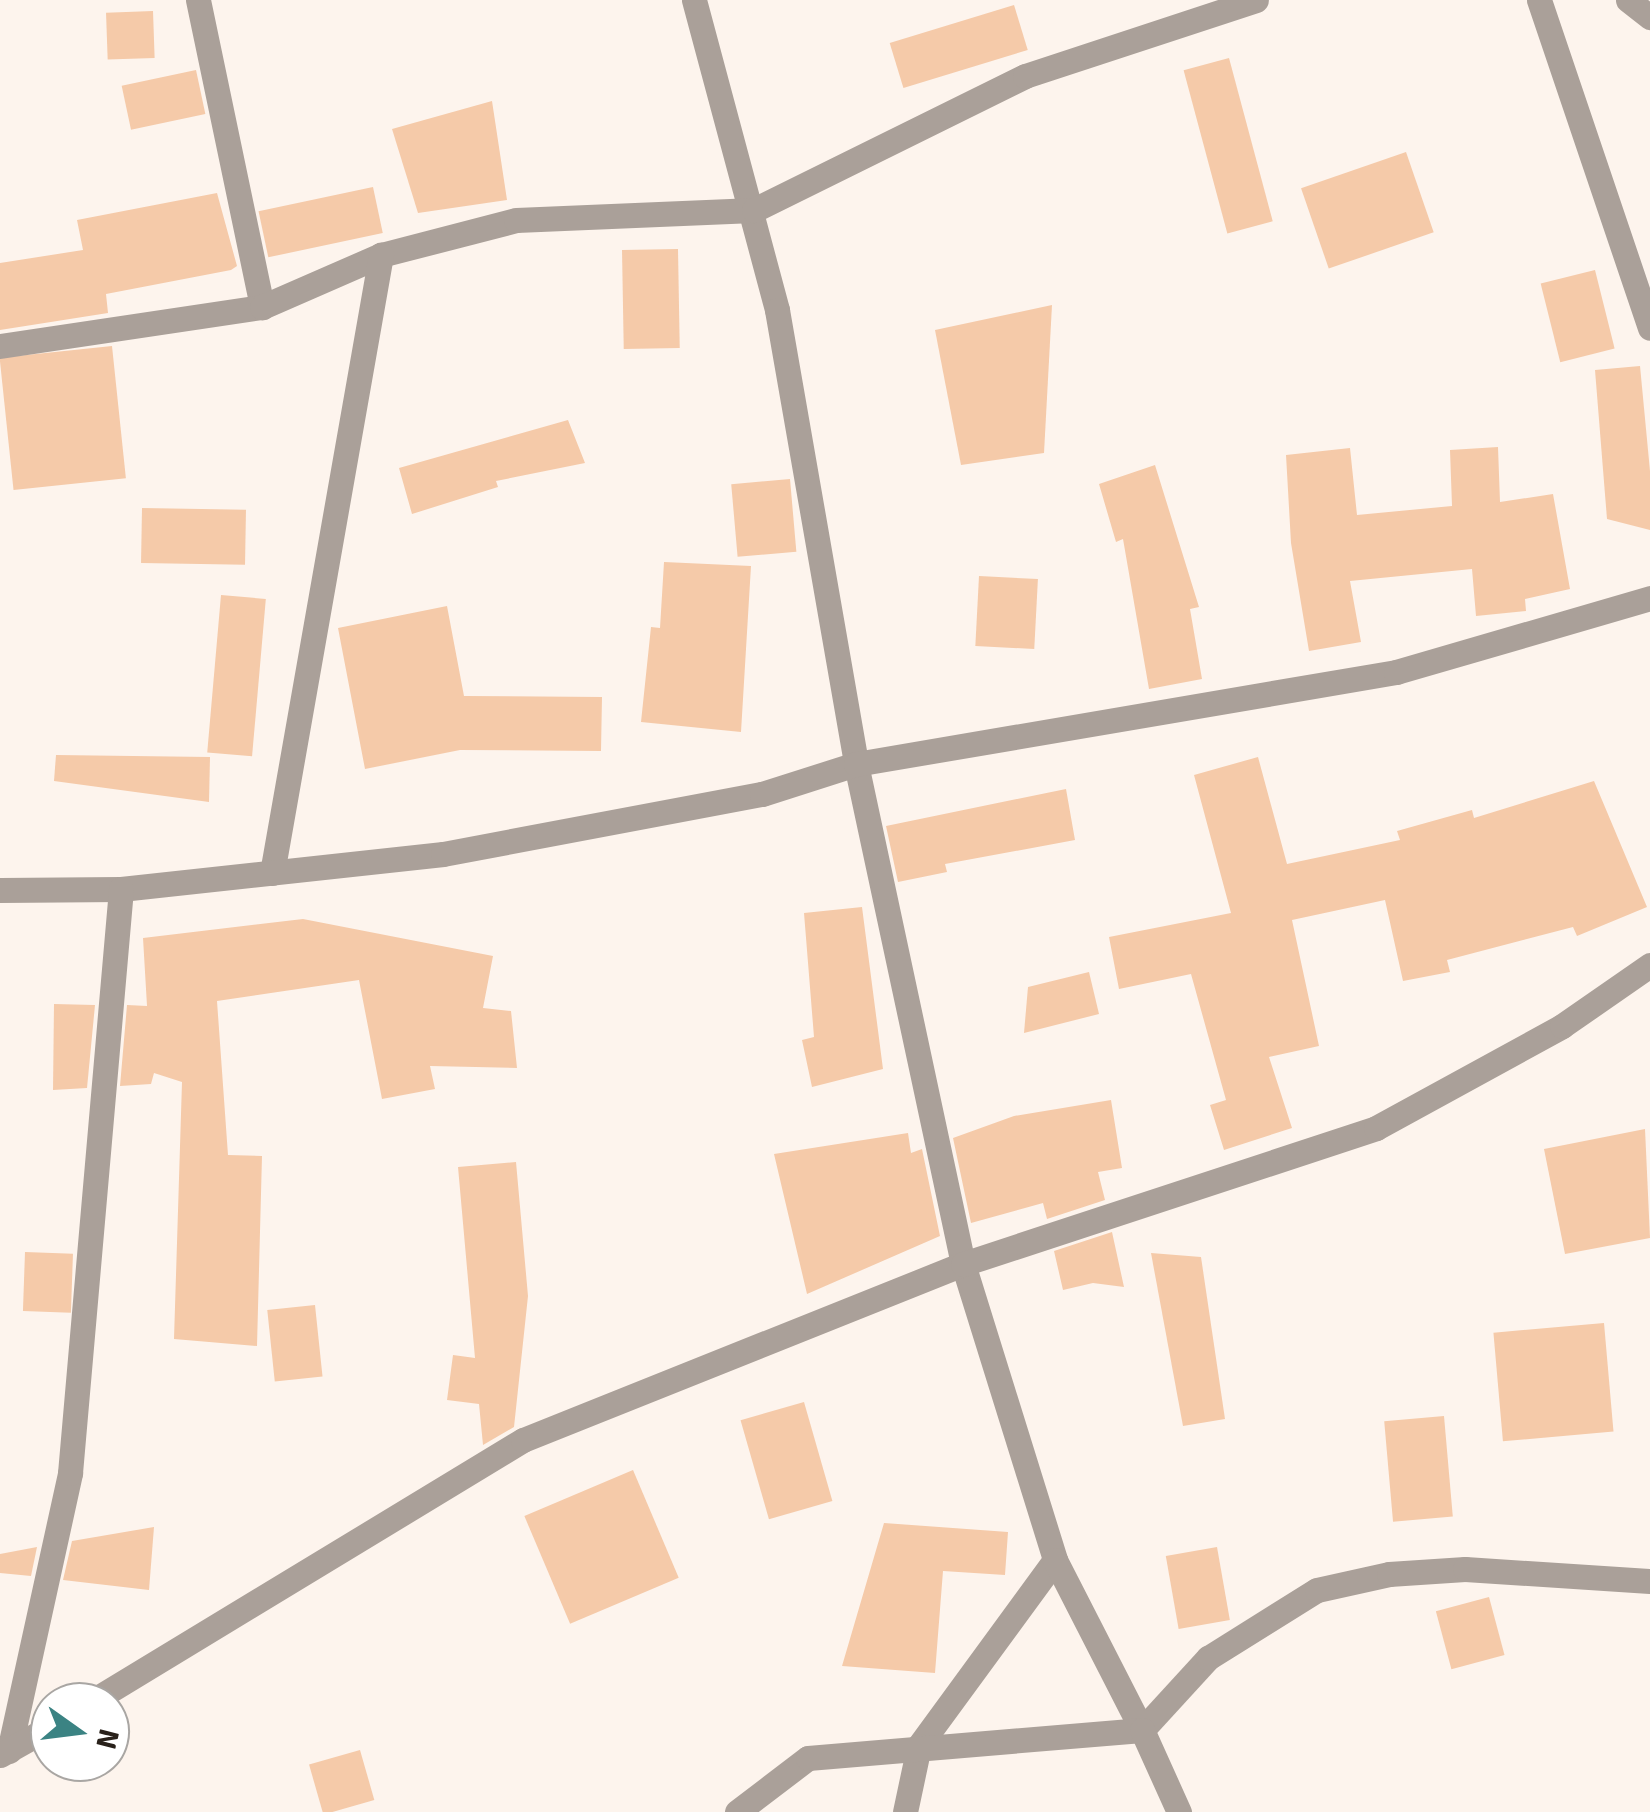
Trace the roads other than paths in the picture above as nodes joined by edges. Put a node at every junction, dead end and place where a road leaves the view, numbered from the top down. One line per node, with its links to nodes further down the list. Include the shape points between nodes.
1 (198, 0): 9 (street)
2 (694, 0): 7 (street)
3 (1256, 0): 7 (street, via 1025,76)
4 (1539, 0): 10 (street)
5 (1628, 0): 6 (street)
6 (1650, 17)
7 (754, 210): 8 (street, via 516,220); 13 (street)
8 (381, 255): 9 (street); 14 (street)
9 (262, 307): 11 (street)
10 (1650, 328)
11 (0, 346)
12 (1650, 598): 13 (street, via 1396,672)
13 (856, 764): 14 (street, via 762,794 480,848); 18 (street)
14 (272, 873): 15 (street)
15 (122, 888): 16 (street); 25 (street, via 70,1473)
16 (0, 890)
17 (1650, 966): 18 (street, via 1562,1026 1376,1128)
18 (963, 1264): 19 (street); 21 (street, via 524,1440)
19 (1055, 1560): 22 (street); 24 (street)
20 (1650, 1581): 22 (street, via 1465,1570 1389,1574 1317,1590 1208,1658)
21 (123, 1682)
22 (1142, 1730): 24 (street); 28 (street)
23 (30, 1738): 25 (street)
24 (919, 1746): 26 (street, via 808,1758); 27 (street)
25 (4, 1753)
26 (737, 1812)
27 (905, 1812)
28 (1178, 1812)

